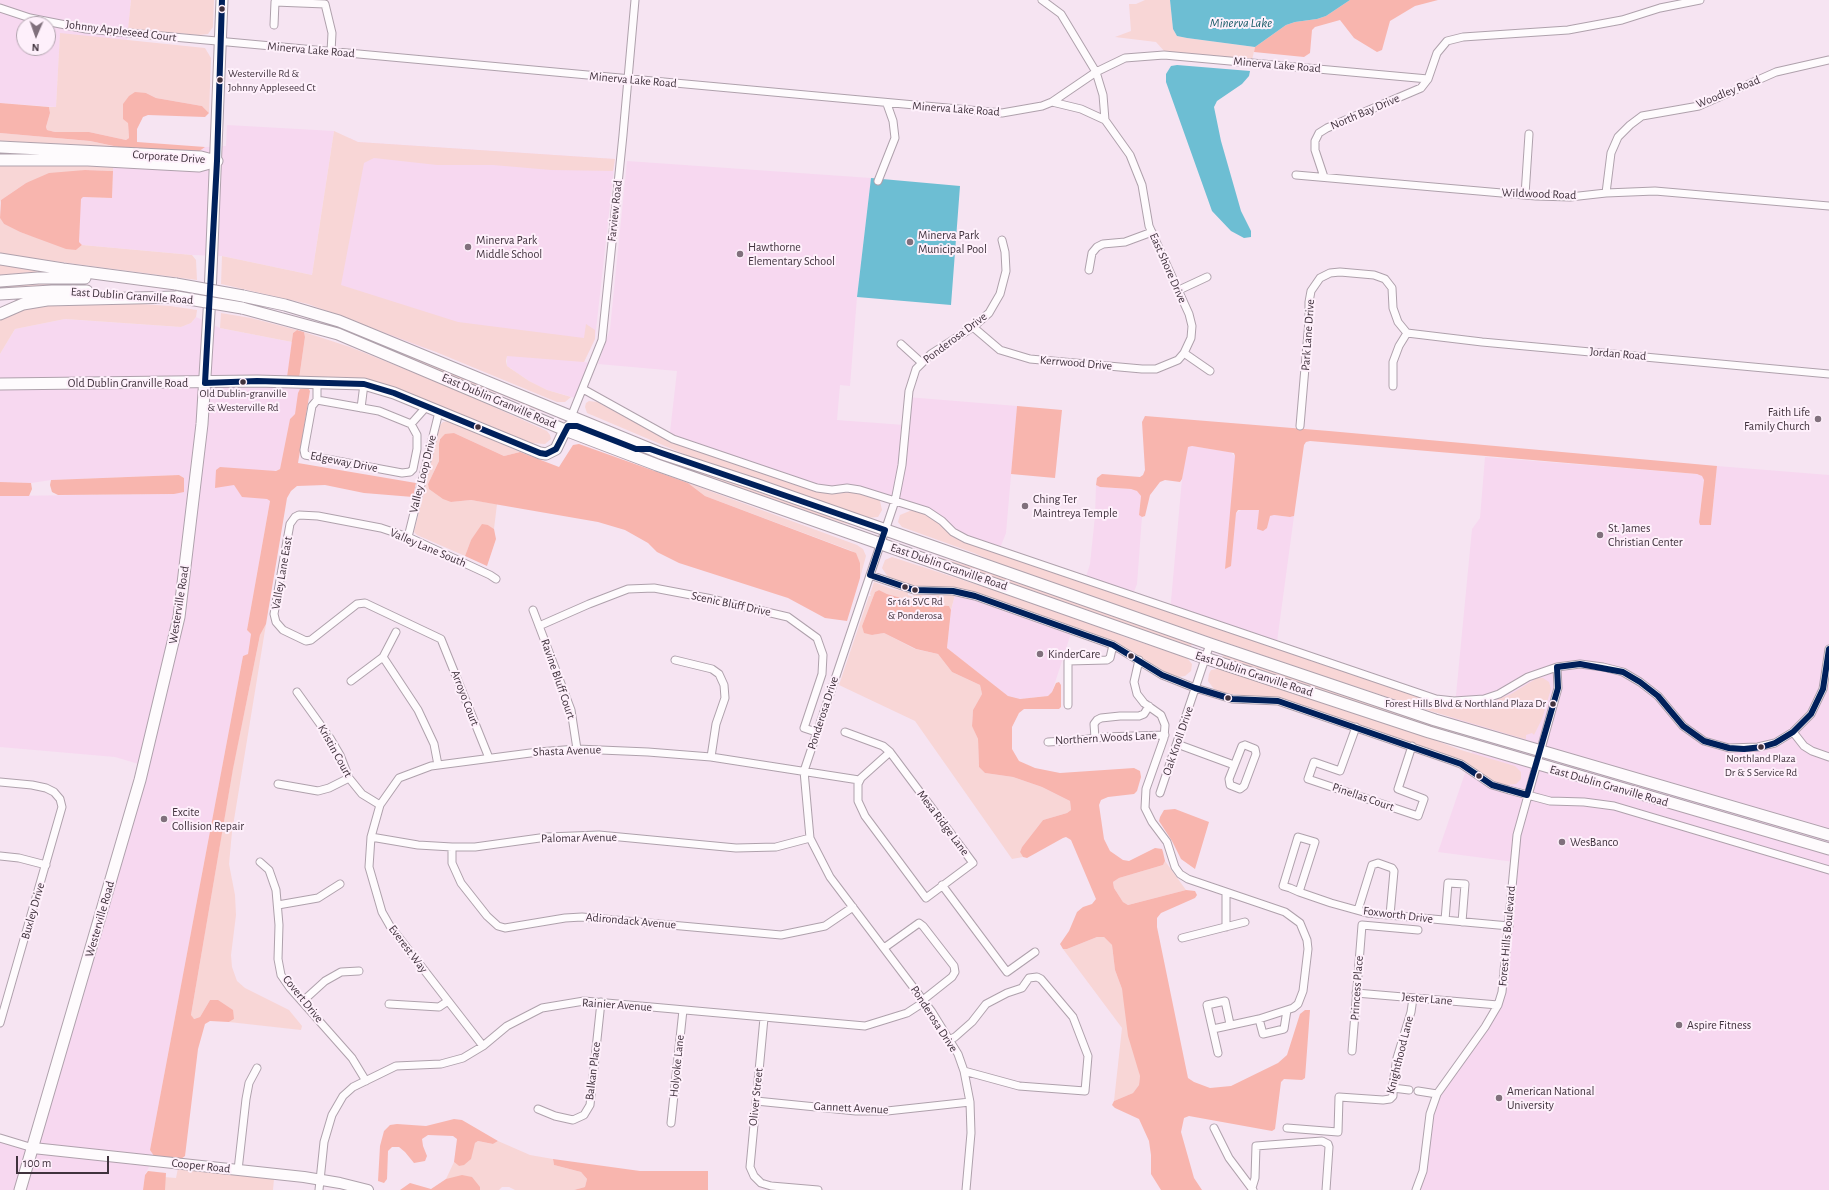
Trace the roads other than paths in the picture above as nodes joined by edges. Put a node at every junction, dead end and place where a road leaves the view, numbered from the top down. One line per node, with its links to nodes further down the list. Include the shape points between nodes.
1 (222, 0): 7 (main road, Westerville Road)
2 (635, 0): 12 (street, Farview Road)
3 (1042, 0): 10 (street, via 1061,14)
4 (1700, 0): 11 (street, via 1660,8 1622,20 1568,30 1463,37 1447,42 1436,53)
5 (0, 8): 7 (street, Johnny Appleseed Court, via 30,18 86,29)
6 (274, 25): 8 (street, via 275,2 325,4 332,33)
7 (220, 43): 8 (street, Minerva Lake Road); 21 (main road, Westerville Road)
8 (331, 52): 12 (street, Minerva Lake Road)
9 (1829, 60): 25 (street, Woodley Road, via 1776,72 1699,106 1642,116 1618,137 1611,153)
10 (1096, 72): 11 (street, Minerva Lake Road, via 1125,58 1164,55); 13 (street, Minerva Lake Road); 15 (street, via 1103,95)
11 (1428, 79): 23 (street, North Bay Drive, via 1421,88 1411,93 1319,133 1315,141 1315,150)
12 (628, 80): 14 (street, Minerva Lake Road); 52 (street, Farview Road, via 602,340)
13 (1052, 102): 14 (street, Minerva Lake Road, via 1002,113); 15 (street, East Shore Drive, via 1081,109)
14 (888, 104): 24 (street, via 895,138)
15 (1105, 120): 28 (street, East Shore Drive, via 1130,155 1142,185)
16 (1529, 134): 26 (street)
17 (0, 147): 21 (main road, Corporate Drive, via 201,157)
18 (0, 155): 20 (street, Corporate Drive)
19 (0, 160): 20 (main road)
20 (88, 160): 21 (main road, Corporate Drive, via 199,166)
21 (217, 161): 47 (main road, Westerville Road)
22 (1296, 175): 23 (street, Wildwood Road)
23 (1324, 177): 26 (street, Wildwood Road)
24 (878, 181)
25 (1606, 193): 26 (street, Wildwood Road, via 1570,197); 27 (street, Wildwood Road, via 1655,190)
26 (1525, 195)
27 (1829, 206)
28 (1152, 232): 31 (street, via 1125,242 1102,244 1097,247 1092,253); 35 (street, East Shore Drive)
29 (1002, 240): 39 (street, Ponderosa Drive, via 1006,271 1000,294 989,313)
30 (0, 258): 34 (main road)
31 (1089, 270)
32 (1207, 277): 35 (street)
33 (0, 281): 34 (main road, East Dublin Granville Road, via 71,277)
34 (176, 284): 57 (main road, East Dublin Granville Road, bridge, via 285,304 339,321)
35 (1179, 290): 42 (street, East Shore Drive, via 1192,326 1191,338)
36 (0, 294): 37 (main road, East Dublin Granville Road, via 69,291)
37 (177, 297): 38 (main road, via 47,300 23,304); 46 (main road, East Dublin Granville Road, bridge, via 242,308 338,334)
38 (0, 314)
39 (974, 327): 42 (street, Kerrwood Drive, via 1000,350 1030,359 1156,369 1178,360); 43 (street, Ponderosa Drive, via 931,354)
40 (1407, 333): 45 (street, Jordan Road); 51 (street, via 1393,362); 59 (street, Park Lane Drive, via 1398,322 1393,308 1392,288 1385,279 1374,275 1340,272 1320,278 1311,291 1309,302)
41 (901, 344): 43 (street)
42 (1184, 353): 44 (street)
43 (922, 363): 63 (street, Ponderosa Drive, via 916,369 909,391 902,465)
44 (1210, 371)
45 (1829, 374)
46 (446, 379): 57 (main road, via 456,377 562,420 569,420); 60 (main road, East Dublin Granville Road)
47 (205, 383): 48 (main road, Old Dublin Granville Road); 49 (main road, Old Dublin Granville Road); 177 (main road, Westerville Road, via 179,617 140,780)
48 (317, 383): 50 (main road, Old Dublin Granville Road); 53 (street, Edgeway Drive)
49 (0, 384)
50 (364, 384): 54 (main road, Old Dublin Granville Road, via 394,392); 55 (street)
51 (1393, 386)
52 (583, 389): 57 (street, Farview Road); 63 (street, via 673,439 817,488 860,490)
53 (318, 400): 55 (street); 58 (street, Edgeway Drive, via 312,406 305,455 402,473 410,472 417,449 417,435)
54 (426, 406): 56 (main road, Old Dublin Granville Road); 58 (street)
55 (361, 408): 58 (street, via 379,411)
56 (438, 412): 60 (main road, Old Dublin Granville Road, via 540,454 556,449); 66 (street, Valley Loop Drive)
57 (571, 417): 61 (main road, East Dublin Granville Road)
58 (411, 424)
59 (1300, 426)
60 (566, 430): 61 (main road, via 571,425 577,426 636,448); 62 (main road, East Dublin Granville Road)
61 (650, 449): 65 (main road, East Dublin Granville Road)
62 (750, 498): 65 (main road, via 866,532); 67 (main road, East Dublin Granville Road)
63 (895, 501): 65 (street, Ponderosa Drive); 82 (street, via 927,511 966,539 1436,699 1484,699)
64 (290, 524): 66 (street, Valley Lane South, via 300,515 318,516 381,528); 74 (street, Valley Lane East, via 274,614 276,622 283,630 300,640 311,640 361,602)
65 (885, 530): 67 (street, Ponderosa Drive); 68 (main road, East Dublin Granville Road)
66 (408, 537): 70 (street, Valley Lane South)
67 (881, 544): 68 (main road, via 898,544); 69 (street, Ponderosa Drive); 79 (main road, East Dublin Granville Road)
68 (998, 570): 75 (main road, East Dublin Granville Road)
69 (870, 575): 76 (street, East Dublin Granville Road, via 914,590 954,591 974,596); 89 (street, Ponderosa Drive)
70 (496, 579)
71 (533, 610): 72 (street, Ravine Bluff Court)
72 (539, 626): 89 (street, Scenic Bluff Drive, via 628,589 654,588 788,616 817,638 823,656 822,674 804,728); 98 (street, Ravine Bluff Court, via 571,710)
73 (396, 632): 78 (street)
74 (442, 638): 103 (street, Arroyo Court)
75 (1210, 644): 79 (street, Oak Knoll Drive); 99 (main road, East Dublin Granville Road, via 1435,720)
76 (1113, 645): 81 (street, East Dublin Granville Road); 86 (street, via 1110,658 1107,660 1068,661)
77 (1829, 649): 92 (street, via 1826,675 1818,702 1811,714)
78 (383, 658): 83 (street); 104 (street, via 418,710 434,744)
79 (1205, 658): 84 (street, Oak Knoll Drive); 91 (main road, East Dublin Granville Road)
80 (675, 660): 101 (street, via 712,669 719,674 724,685 724,698 716,724)
81 (1139, 660): 84 (street, East Dublin Granville Road, via 1162,675); 87 (street, via 1134,682 1136,694)
82 (1557, 666): 92 (street, via 1580,664 1623,672 1658,696 1683,726 1716,745 1744,749 1762,747 1775,743); 99 (street, Forest Hills Boulevard, via 1558,688)
83 (351, 681)
84 (1195, 688): 88 (street, East Dublin Granville Road, via 1232,699 1278,701); 96 (street, Oak Knoll Drive)
85 (297, 692): 108 (street, Kristin Court, via 330,738)
86 (1068, 705)
87 (1149, 706): 93 (street, via 1161,715); 94 (street, via 1144,714 1139,716 1097,720 1094,724)
88 (1356, 728): 97 (street, East Dublin Granville Road); 97 (street, Pinellas Court, via 1340,771 1314,762 1308,778 1418,816 1424,799 1398,789)
89 (816, 732): 107 (street, Ponderosa Drive)
90 (844, 732): 100 (street, Mesa Ridge Lane, via 883,746)
91 (1429, 732): 99 (main road, via 1522,752); 106 (main road, East Dublin Granville Road)
92 (1793, 732): 102 (street, via 1804,746)
93 (1165, 735): 94 (street, Northern Woods Lane); 127 (street, via 1146,789 1145,808 1167,842 1180,874)
94 (1095, 738): 95 (street, Northern Woods Lane)
95 (1048, 742)
96 (1177, 744): 105 (street); 113 (street, Oak Knoll Drive)
97 (1412, 746): 114 (street, East Dublin Granville Road, via 1461,764 1492,785)
98 (577, 749): 101 (street, Shasta Avenue); 103 (street, Shasta Avenue)
99 (1541, 751): 106 (street, Forest Hills Boulevard); 112 (main road, East Dublin Granville Road)
100 (890, 752): 109 (street); 126 (street, Mesa Ridge Lane, via 973,863)
101 (711, 757): 107 (street, Shasta Avenue)
102 (1829, 757)
103 (489, 758): 104 (street, Shasta Avenue)
104 (438, 765): 115 (street, Shasta Avenue, via 399,778)
105 (1234, 765): 105 (street, via 1229,783 1240,789 1244,786 1256,754 1255,749 1243,745)
106 (1536, 765): 112 (main road, via 1554,761); 114 (street, Forest Hills Boulevard); 120 (main road, East Dublin Granville Road)
107 (804, 771): 109 (street, Shasta Avenue); 118 (street, Ponderosa Drive)
108 (349, 778): 111 (street, via 318,791); 115 (street, Kristin Court, via 362,794)
109 (859, 780): 126 (street, via 858,801 865,816 926,898)
110 (0, 782): 123 (street, Buxley Drive, via 46,788 60,799 61,815)
111 (278, 784)
112 (1658, 785): 116 (main road, East Dublin Granville Road)
113 (1160, 792)
114 (1528, 795): 124 (street, East Dublin Granville Road, via 1550,801 1614,806); 136 (street, Forest Hills Boulevard, via 1515,851)
115 (380, 805): 117 (street, Shasta Avenue)
116 (1829, 835)
117 (371, 837): 119 (street, Palomar Avenue, via 418,845); 147 (street, Everest Way, via 369,867 382,912)
118 (810, 838): 119 (street, Palomar Avenue, via 776,847 736,848 599,835 547,837); 130 (street, Ponderosa Drive, via 830,877)
119 (452, 847): 130 (street, Adirondack Avenue, via 452,863 461,883 487,916 498,926 505,928 565,918 601,918 781,935 825,926)
120 (1829, 849)
121 (0, 856): 123 (street)
122 (260, 862): 129 (street, Covert Drive, via 269,870)
123 (46, 865): 145 (street, Buxley Drive)
124 (1829, 870)
125 (340, 884): 129 (street, via 318,898)
126 (942, 885): 141 (street, via 1007,972)
127 (1226, 892): 137 (street); 153 (street, via 1282,911 1300,923 1304,930 1308,949 1303,991 1298,1004)
128 (1299, 892): 128 (street, Foxworth Drive, via 1315,842 1298,837 1283,886); 131 (street, Foxworth Drive)
129 (278, 905): 146 (street, Covert Drive, via 278,959 281,975)
130 (853, 907): 140 (street, Ponderosa Drive)
131 (1358, 910): 132 (street, Foxworth Drive); 132 (street, via 1372,865 1376,863 1394,871)
132 (1390, 915): 133 (street, Foxworth Drive)
133 (1445, 920): 135 (street, Foxworth Drive); 135 (street, via 1448,883 1465,884)
134 (1245, 922): 137 (street)
135 (1462, 922): 136 (street, Foxworth Drive)
136 (1509, 926): 151 (street, Forest Hills Boulevard, via 1502,992)
137 (1226, 927): 139 (street)
138 (1418, 930): 143 (street, Princess Place, via 1362,925)
139 (1182, 938)
140 (884, 948): 148 (street, Ponderosa Drive); 148 (street, Rainier Avenue, via 919,922 954,966 952,978)
141 (1034, 952)
142 (360, 971): 146 (street, via 341,972 325,981)
143 (1356, 994): 144 (street, Jester Lane); 161 (street, Princess Place)
144 (1412, 998): 151 (street, Jester Lane); 166 (street, Knighthood Lane, via 1411,1012 1397,1058)
145 (3, 1000): 156 (street, Buxley Drive)
146 (303, 1001): 165 (street, Covert Drive, via 352,1058)
147 (448, 1001): 150 (street, via 439,1007); 160 (street, Everest Way)
148 (923, 1001): 154 (street, Rainier Avenue, via 907,1013 865,1026); 159 (street, Ponderosa Drive)
149 (600, 1002): 152 (street, Rainier Avenue); 160 (street, Rainier Avenue, via 584,1001 542,1008 507,1026); 172 (street, Balkan Place, via 590,1105 584,1115 573,1120)
150 (389, 1004)
151 (1498, 1005): 169 (street, Forest Hills Boulevard, via 1486,1027)
152 (683, 1010): 154 (street, Rainier Avenue); 173 (street, Holyoke Lane)
153 (1287, 1010): 155 (street); 155 (street, via 1284,1029 1263,1034)
154 (764, 1018): 170 (street, Oliver Street)
155 (1259, 1019): 157 (street)
156 (0, 1023)
157 (1230, 1024): 158 (street); 158 (street, via 1225,1001 1207,1005)
158 (1213, 1029): 162 (street)
159 (949, 1040): 164 (street, Ponderosa Drive, via 958,1054); 164 (street, via 972,1022 986,1004 1022,988 1029,978 1037,977 1073,1017 1088,1056 1085,1091 1019,1086)
160 (483, 1046): 165 (street, Rainier Avenue, via 463,1058 441,1064 396,1066)
161 (1352, 1051)
162 (1218, 1053)
163 (257, 1068): 178 (street, via 249,1083 246,1099)
164 (964, 1072): 171 (street, Ponderosa Drive)
165 (366, 1081): 179 (street, Rainier Avenue, via 353,1087 343,1096 332,1115 324,1142)
166 (1393, 1088): 167 (street); 175 (street, Knighthood Lane, via 1393,1096 1387,1100 1339,1097 1338,1132)
167 (1409, 1090)
168 (1418, 1091): 169 (street)
169 (1437, 1094): 186 (street, Forest Hills Boulevard, via 1430,1114 1423,1171)
170 (756, 1101): 171 (street, Gannett Avenue, via 856,1111); 183 (street, Oliver Street, via 750,1167 754,1176 761,1183 771,1186)
171 (970, 1102): 184 (street, Ponderosa Drive, via 972,1133)
172 (538, 1109)
173 (671, 1123)
174 (1214, 1128): 180 (street, via 1229,1158)
175 (1287, 1128)
176 (0, 1138): 177 (street)
177 (33, 1148): 178 (street, Cooper Road); 181 (main road, Westerville Road)
178 (238, 1170): 179 (street, Cooper Road)
179 (319, 1185): 182 (street, Cooper Road)
180 (1252, 1189): 185 (street, via 1256,1146 1325,1142 1329,1147)
181 (20, 1190)
182 (368, 1190)
183 (818, 1190)
184 (966, 1190)
185 (1326, 1190)
186 (1416, 1190)

